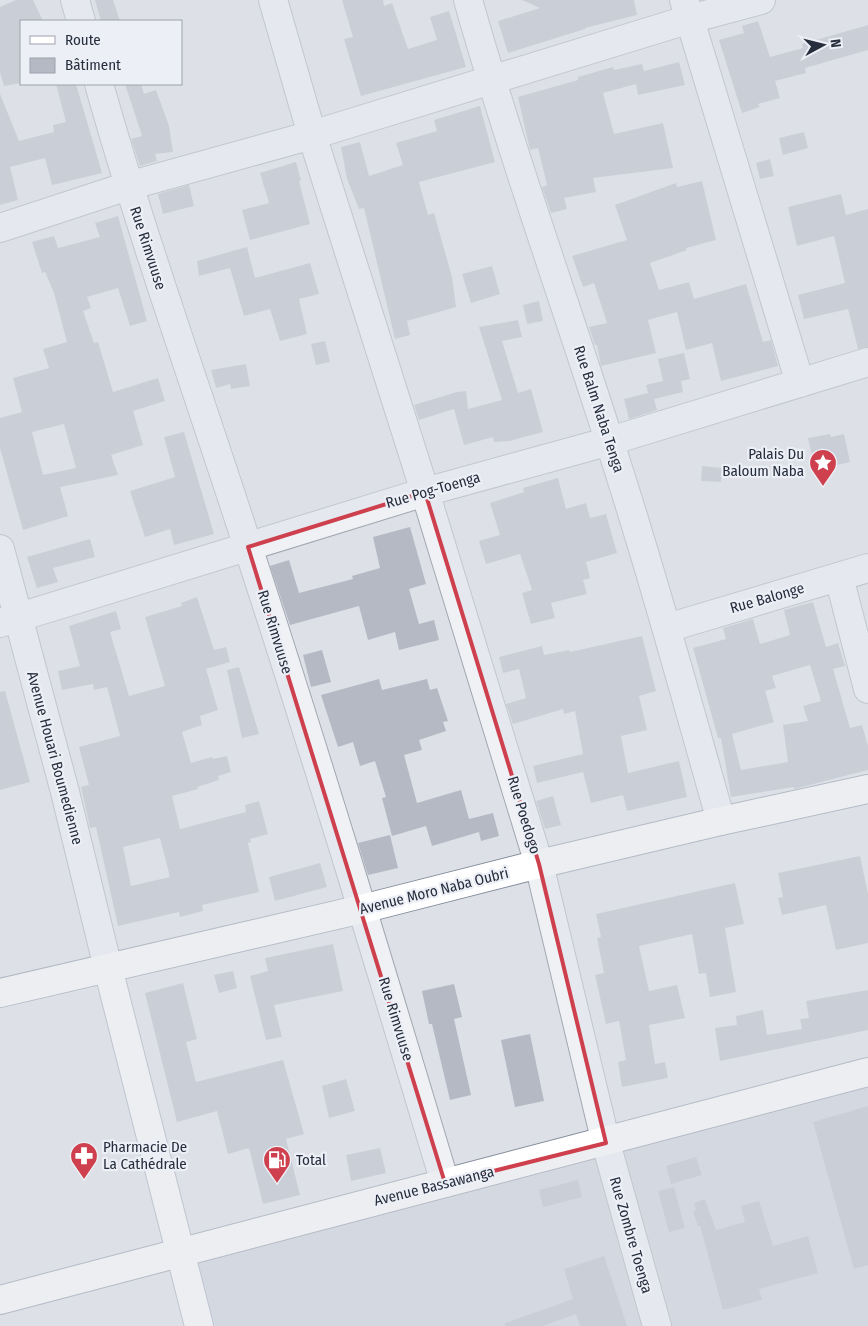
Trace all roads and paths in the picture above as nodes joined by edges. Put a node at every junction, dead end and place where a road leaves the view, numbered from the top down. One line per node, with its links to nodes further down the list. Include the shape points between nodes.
1 (75, 0): 6 (street)
2 (273, 0): 9 (street, Rue Poedogo)
3 (468, 0): 7 (street, Rue Balm Naba Tenga)
4 (761, 0): 5 (street)
5 (687, 10): 7 (street); 13 (street)
6 (81, 20)
7 (491, 81): 9 (street); 14 (street, Rue Balm Naba Tenga)
8 (99, 85): 10 (street, Rue Rimvuuse)
9 (312, 135): 10 (street); 15 (street, Rue Poedogo)
10 (128, 186): 11 (street); 16 (street, Rue Rimvuuse)
11 (0, 228)
12 (868, 362): 13 (street, Rue Pog-Toenga)
13 (800, 383): 14 (street, Rue Pog-Toenga)
14 (610, 441): 15 (street, Rue Pog-Toenga); 21 (street, Rue Balm Naba Tenga)
15 (425, 492): 16 (street, Rue Pog-Toenga); 25 (street, Rue Poedogo)
16 (248, 547): 20 (street, Rue Pog-Toenga); 26 (street, Rue Rimvuuse)
17 (0, 549): 20 (street, Avenue Houari Boumedienne)
18 (868, 568): 19 (street, Rue Balonge)
19 (839, 577): 21 (street, Rue Balonge); 22 (street)
20 (9, 620): 27 (street, Avenue Houari Boumedienne, via 62,782)
21 (667, 628): 24 (street, Rue Balm Naba Tenga)
22 (868, 688)
23 (868, 789): 24 (main road, Avenue Moro Naba Oubri)
24 (722, 821): 25 (main road, Avenue Moro Naba Oubri)
25 (539, 864): 26 (main road, Avenue Moro Naba Oubri); 30 (street, Rue Poedogo)
26 (362, 909): 27 (main road, Avenue Moro Naba Oubri); 31 (street, Rue Rimvuuse)
27 (108, 968): 28 (main road, Avenue Moro Naba Oubri); 32 (main road)
28 (0, 993)
29 (868, 1072): 30 (main road, Avenue Bassawanga)
30 (606, 1143): 31 (main road, Avenue Bassawanga); 35 (street, Rue Zombre Toenga)
31 (445, 1183): 32 (main road, Avenue Bassawanga)
32 (180, 1253): 33 (main road, Avenue Bassawanga); 34 (main road)
33 (0, 1300)
34 (199, 1326)
35 (657, 1326)

